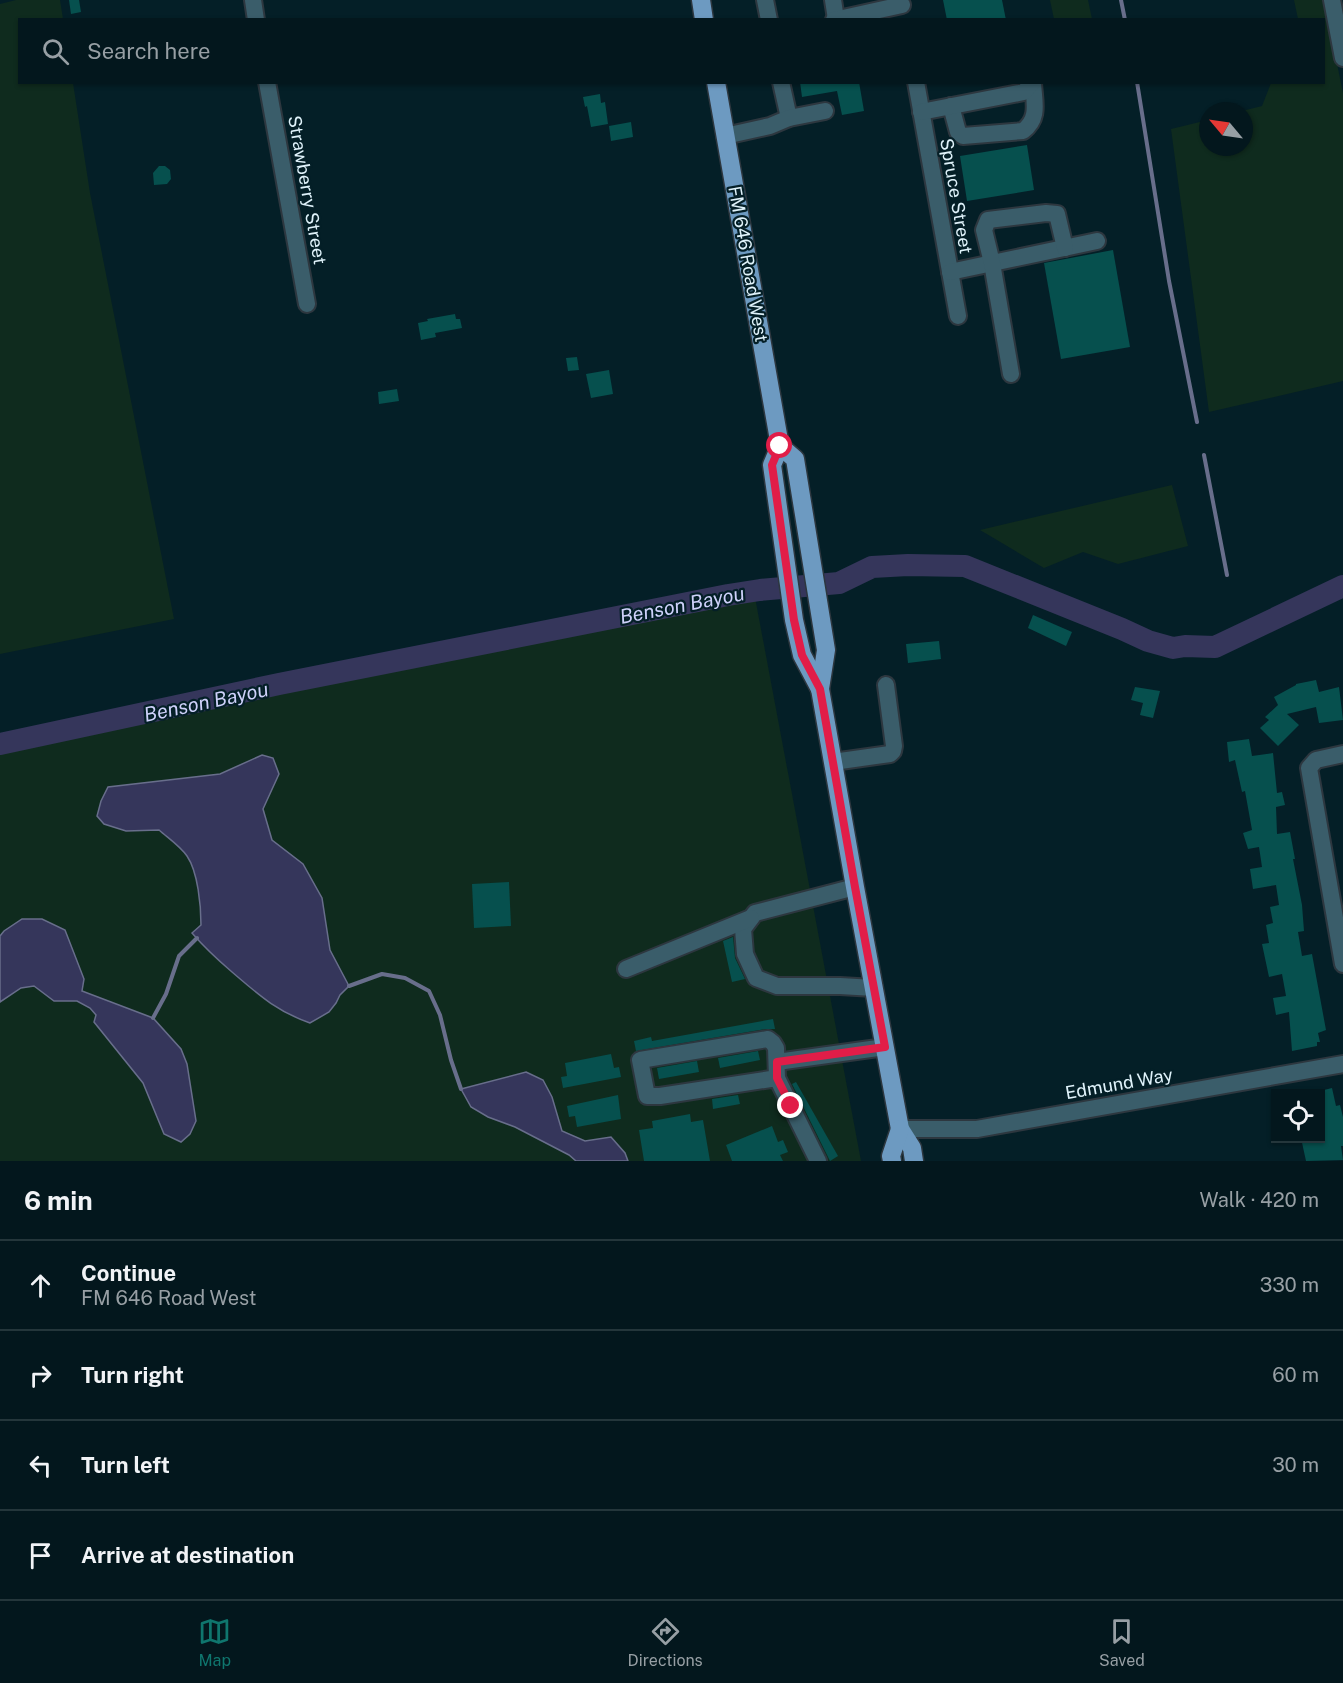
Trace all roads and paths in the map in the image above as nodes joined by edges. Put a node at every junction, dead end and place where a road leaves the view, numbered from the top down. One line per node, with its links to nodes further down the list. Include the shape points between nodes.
1 (253, 0): 7 (street)
2 (701, 0): 8 (main road)
3 (765, 0): 9 (street)
4 (833, 0): 10 (street)
5 (1332, 0): 12 (street)
6 (902, 8): 11 (street)
7 (256, 18)
8 (704, 18)
9 (769, 18)
10 (835, 18)
11 (841, 18)
12 (1343, 58)
13 (267, 84): 28 (street, Strawberry Street)
14 (716, 84): 23 (main road, FM 646 Road West)
15 (781, 84): 22 (street)
16 (916, 84): 21 (street, Spruce Street)
17 (1032, 84): 19 (street, via 1024,92)
18 (1033, 84): 19 (street, via 1035,114 1023,131 963,136 958,132)
19 (951, 106): 21 (street)
20 (825, 111): 22 (street)
21 (921, 112): 27 (street, Spruce Street)
22 (789, 118): 23 (street)
23 (725, 136): 31 (main road, FM 646 Road West)
24 (1097, 241): 25 (street)
25 (1065, 248): 26 (street); 26 (street, via 1055,213 988,220 984,230)
26 (992, 263): 27 (street); 30 (street)
27 (950, 272): 29 (street, Spruce Street)
28 (308, 304)
29 (958, 316)
30 (1011, 374)
31 (780, 446): 33 (main road, FM 646 Road West, via 772,465 794,620 802,655); 33 (main road, FM 646 Road West, via 795,459 821,611 826,650)
32 (886, 685): 35 (street, via 893,751)
33 (820, 689): 35 (main road, FM 646 Road West)
34 (1343, 754): 38 (street, via 1316,760 1309,768)
35 (833, 762): 36 (main road, FM 646 Road West)
36 (855, 887): 37 (street, via 755,913); 40 (main road, FM 646 Road West)
37 (752, 917): 39 (street); 40 (street, via 743,929 745,954 756,978 777,986)
38 (1343, 964)
39 (626, 969)
40 (874, 988): 41 (main road, FM 646 Road West)
41 (885, 1047): 43 (street); 44 (main road, FM 646 Road West)
42 (1343, 1064): 44 (street, Edmund Way, via 977,1129)
43 (777, 1070): 43 (street, via 647,1096 640,1060 765,1038 776,1048); 45 (street)
44 (900, 1129): 46 (main road, FM 646 Road West); 47 (main road, FM 646 Road West, via 912,1148)
45 (818, 1161)
46 (892, 1161)
47 (914, 1161)

